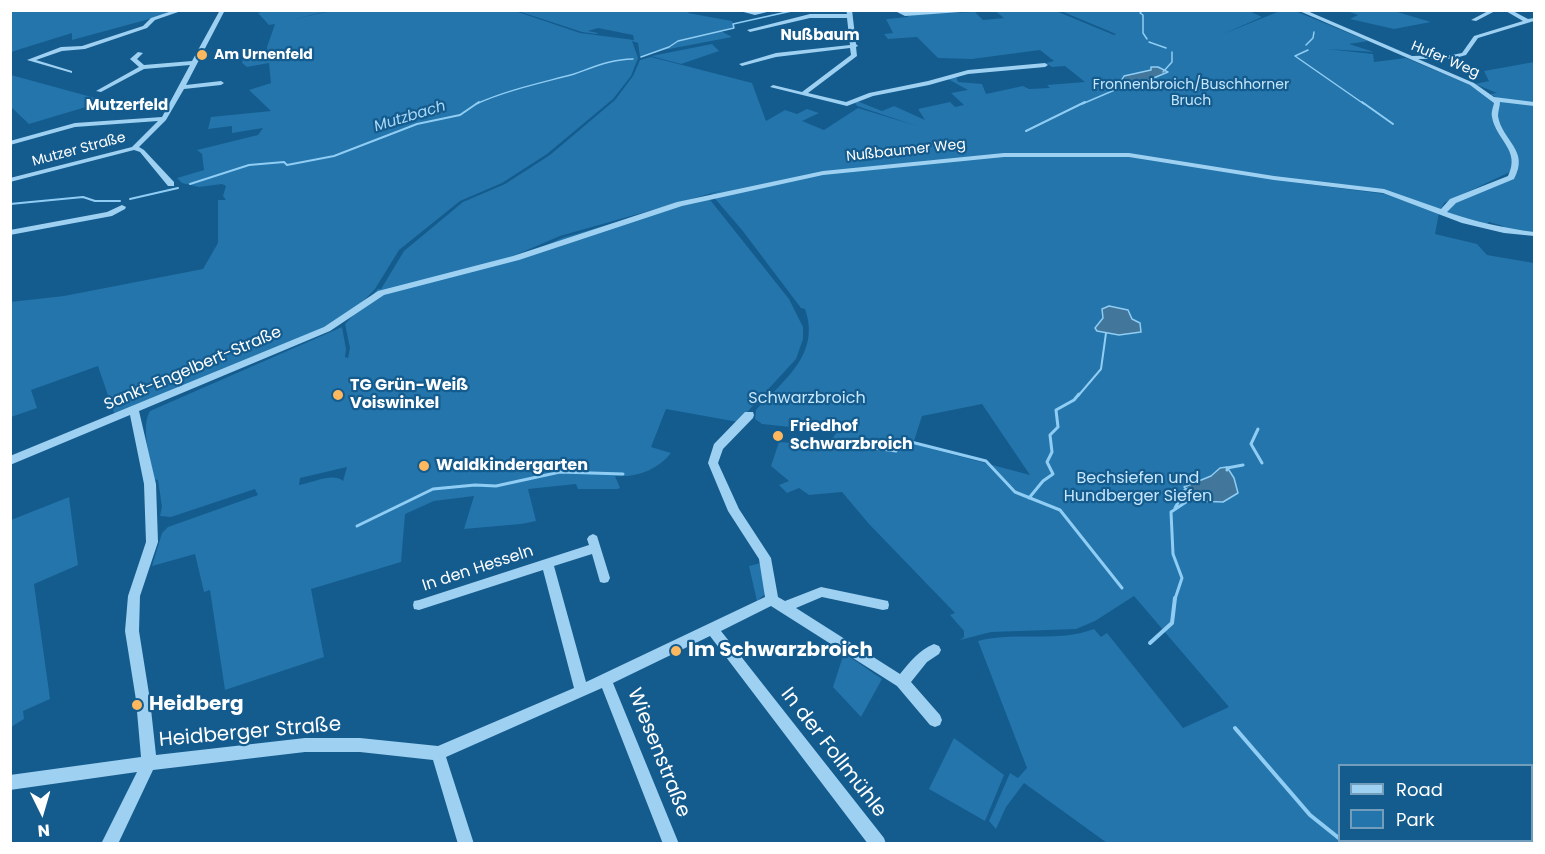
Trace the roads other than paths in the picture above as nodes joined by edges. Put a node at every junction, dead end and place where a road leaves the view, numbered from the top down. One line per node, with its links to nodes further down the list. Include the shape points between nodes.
1 (182, 10): 21 (street, via 83,48 30,60)
2 (224, 10): 17 (street, Mutzer Straße)
3 (738, 10): 4 (street)
4 (773, 10)
5 (896, 10): 6 (street, via 903,14)
6 (987, 10)
7 (1299, 10): 16 (street, Hufer Weg)
8 (1495, 10): 11 (street)
9 (1506, 10): 12 (street)
10 (849, 13): 13 (street, via 810,16); 14 (street)
11 (1474, 20)
12 (1531, 20): 16 (street, via 1476,37 1464,54)
13 (750, 30)
14 (855, 46): 18 (street, via 776,55); 28 (street, via 851,59)
15 (140, 53): 20 (street, via 133,59)
16 (1408, 57): 29 (street, Hufer Weg, via 1472,84)
17 (195, 63): 20 (street); 25 (street, Mutzer Straße)
18 (742, 64)
19 (1045, 65): 28 (street, via 968,72 871,94 848,104)
20 (143, 67): 27 (street)
21 (70, 72): 22 (street); 23 (street)
22 (80, 72)
23 (57, 76)
24 (221, 83): 25 (street)
25 (181, 87): 31 (street, Mutzer Straße)
26 (773, 87): 28 (street)
27 (99, 92)
28 (803, 94)
29 (1494, 99): 30 (street); 37 (street, via 1495,117 1515,153 1516,170 1511,177 1453,201)
30 (1534, 104)
31 (164, 118): 32 (street, via 75,125); 33 (street, Mutzer Straße)
32 (10, 143)
33 (134, 148): 34 (street, Mutzer Straße); 35 (street, via 142,151)
34 (11, 178)
35 (171, 184)
36 (122, 207): 38 (street, via 109,214)
37 (1443, 212): 39 (street, Nußbaumer Weg, via 1484,227); 40 (street, Nußbaumer Weg, via 1384,191 1148,157 1004,155 823,173 726,192 648,213 516,258)
38 (10, 232)
39 (1534, 234)
40 (381, 293): 41 (street, Sankt-Engelbert-Straße, via 327,329)
41 (134, 411): 43 (street, Sankt-Engelbert-Straße); 56 (street, Heidberger Straße, via 150,484 152,542 134,596 132,631)
42 (749, 415): 46 (street, via 718,447 712,464 734,511 765,558)
43 (10, 461)
44 (547, 563): 45 (street, In den Hesseln, via 595,544); 47 (street, In den Hesseln); 53 (street, In den Hesseln)
45 (604, 578)
46 (778, 604): 48 (street, via 821,592); 49 (street); 52 (street)
47 (418, 605)
48 (883, 605)
49 (712, 629): 51 (street); 61 (street, In der Follmühle)
50 (934, 650): 52 (street)
51 (605, 679): 53 (street); 60 (street, Wiesenstraße)
52 (902, 682): 54 (street)
53 (582, 691): 55 (street)
54 (935, 720)
55 (438, 753): 56 (street, Heidberger Straße, via 360,745 305,745); 59 (street)
56 (149, 764): 57 (street); 58 (street)
57 (10, 783)
58 (109, 843)
59 (466, 843)
60 (672, 843)
61 (878, 843)

